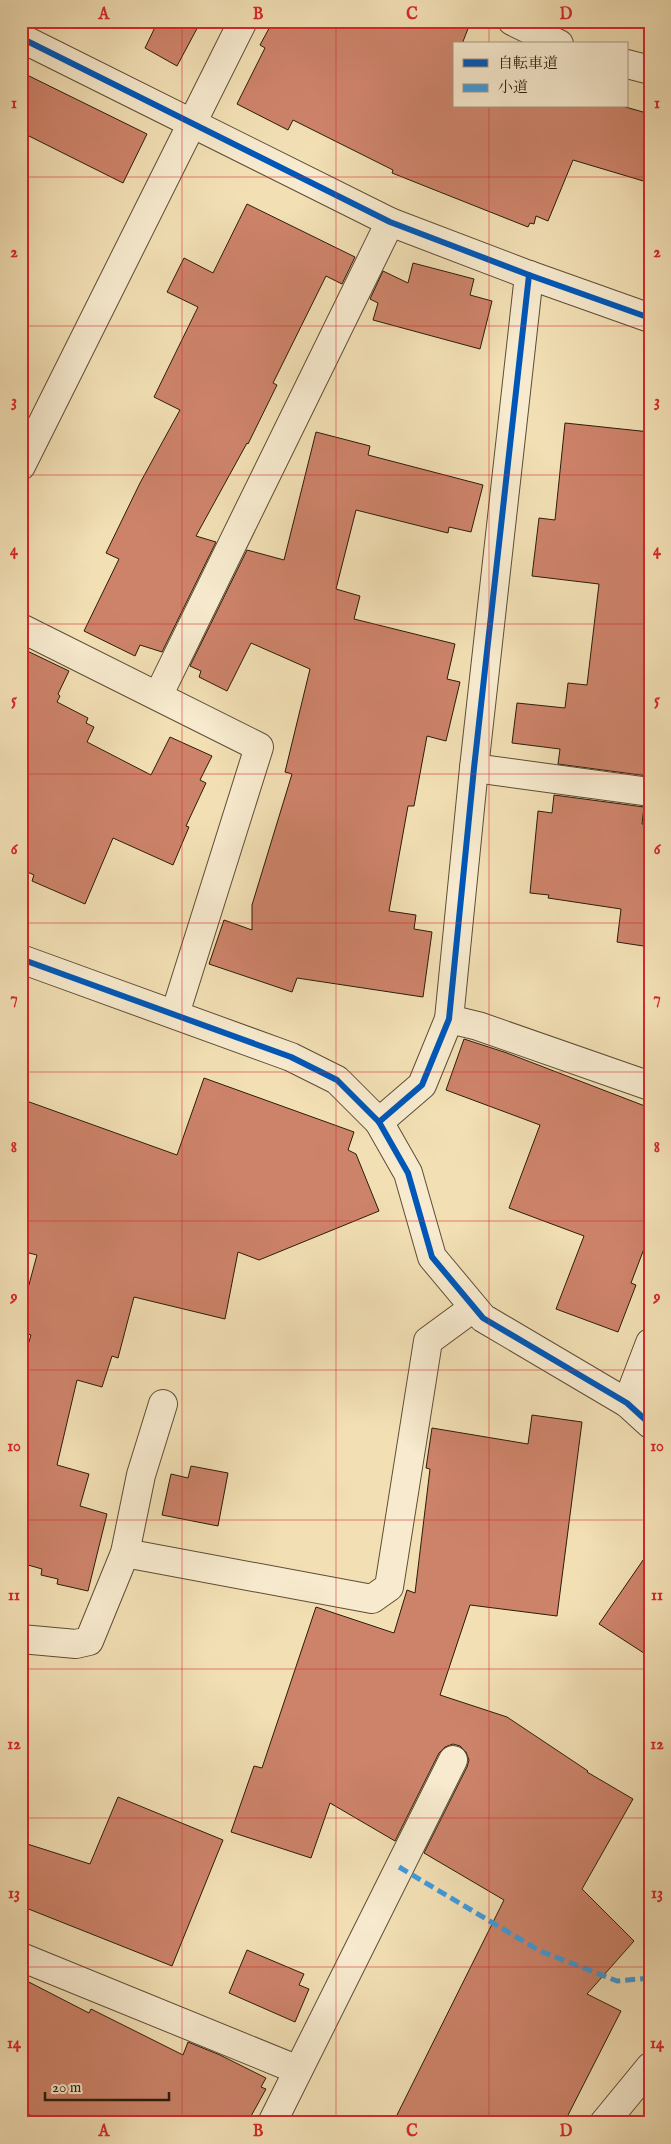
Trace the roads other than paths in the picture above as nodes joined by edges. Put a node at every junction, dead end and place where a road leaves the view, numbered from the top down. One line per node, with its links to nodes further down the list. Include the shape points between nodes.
1 (243, 21): 7 (street)
2 (512, 21): 4 (street)
3 (21, 38): 7 (street)
4 (555, 42)
5 (628, 64): 6 (street)
6 (650, 70)
7 (194, 124): 8 (street); 11 (street)
8 (390, 222): 9 (street); 13 (street)
9 (529, 275): 10 (street); 14 (street)
10 (650, 318)
11 (21, 466)
12 (21, 628): 13 (street)
13 (158, 696): 17 (street, via 259,747)
14 (474, 768): 15 (street); 18 (street)
15 (650, 792)
16 (21, 958): 17 (street)
17 (175, 1014): 20 (street, via 291,1057 337,1080)
18 (449, 1019): 19 (street, via 478,1026); 20 (street, via 422,1085)
19 (650, 1086)
20 (379, 1122): 21 (street, via 408,1173 432,1257)
21 (473, 1308): 23 (street, via 483,1318); 26 (street, via 428,1340 390,1587 372,1599)
22 (650, 1343): 23 (street)
23 (627, 1403): 25 (street)
24 (163, 1404): 26 (street, via 141,1475)
25 (650, 1424)
26 (125, 1553): 27 (street, via 89,1641 76,1644)
27 (21, 1639)
28 (453, 1760): 31 (street)
29 (21, 1957): 31 (street)
30 (650, 2067): 33 (street)
31 (298, 2070): 32 (street)
32 (272, 2123)
33 (604, 2123)

